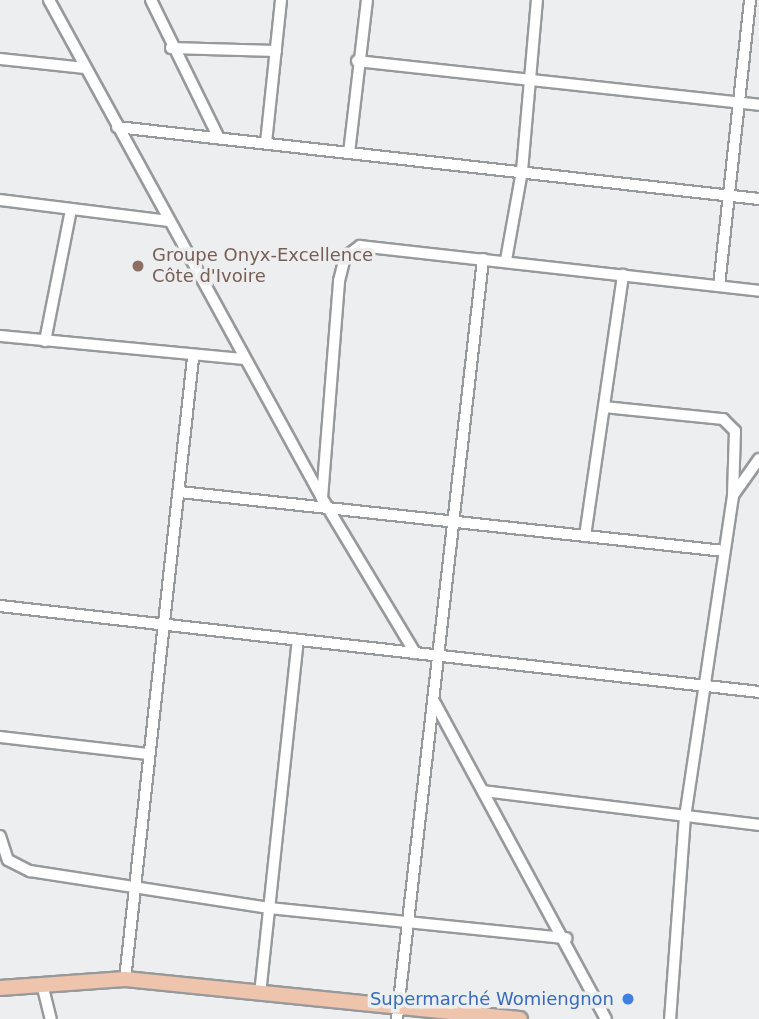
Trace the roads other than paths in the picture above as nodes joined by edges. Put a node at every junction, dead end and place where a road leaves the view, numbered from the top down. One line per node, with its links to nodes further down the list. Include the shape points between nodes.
1 (50, 0): 11 (street)
2 (151, 0): 7 (street)
3 (281, 0): 8 (street)
4 (367, 0): 10 (street)
5 (537, 0): 12 (street)
6 (750, 0): 13 (street)
7 (172, 48): 8 (street); 16 (street)
8 (276, 51): 17 (street)
9 (0, 59): 11 (street)
10 (357, 61): 12 (street); 18 (street)
11 (85, 68): 15 (street)
12 (529, 82): 13 (street); 19 (street)
13 (740, 102): 14 (street); 20 (street)
14 (759, 105)
15 (117, 127): 16 (street); 24 (street)
16 (219, 138): 17 (street)
17 (266, 143): 18 (street)
18 (349, 153): 19 (street)
19 (522, 171): 20 (street); 26 (street)
20 (732, 196): 21 (street); 28 (street)
21 (759, 199)
22 (0, 200): 23 (street)
23 (71, 210): 24 (street); 31 (street)
24 (168, 221): 33 (street)
25 (484, 258): 26 (street); 38 (street, via 360,246 345,257); 40 (street)
26 (506, 260): 27 (street)
27 (623, 275): 28 (street); 34 (street)
28 (719, 286): 29 (street)
29 (759, 290)
30 (0, 336): 31 (street)
31 (45, 341): 32 (street)
32 (193, 358): 33 (street); 36 (street)
33 (245, 359): 38 (street)
34 (604, 407): 37 (street, via 733,425); 41 (street)
35 (759, 459): 37 (street)
36 (180, 492): 39 (street); 44 (street)
37 (733, 496): 42 (street)
38 (322, 498): 39 (street)
39 (333, 508): 40 (street); 46 (street)
40 (455, 521): 41 (street); 47 (street)
41 (585, 536): 42 (street)
42 (723, 551): 48 (street)
43 (0, 606): 44 (street)
44 (164, 624): 45 (street); 52 (street)
45 (298, 639): 46 (street); 58 (street)
46 (415, 653): 47 (street)
47 (441, 655): 48 (street); 50 (street)
48 (702, 685): 49 (street); 54 (street)
49 (759, 692)
50 (435, 703): 53 (street); 59 (street)
51 (0, 737): 52 (street)
52 (147, 754): 57 (street)
53 (483, 791): 54 (street); 60 (street)
54 (685, 817): 55 (street); 69 (street)
55 (759, 825)
56 (0, 836): 57 (street, via 8,860 30,872)
57 (132, 888): 58 (street); 61 (street)
58 (269, 908): 59 (street); 64 (street)
59 (406, 918): 60 (street); 65 (street)
60 (566, 938): 68 (street)
61 (125, 979): 62 (main road); 64 (main road)
62 (42, 984): 63 (main road); 66 (street)
63 (0, 988)
64 (260, 994): 65 (main road)
65 (398, 1013): 67 (main road)
66 (51, 1019)
67 (520, 1019)
68 (607, 1019)
69 (670, 1019)

